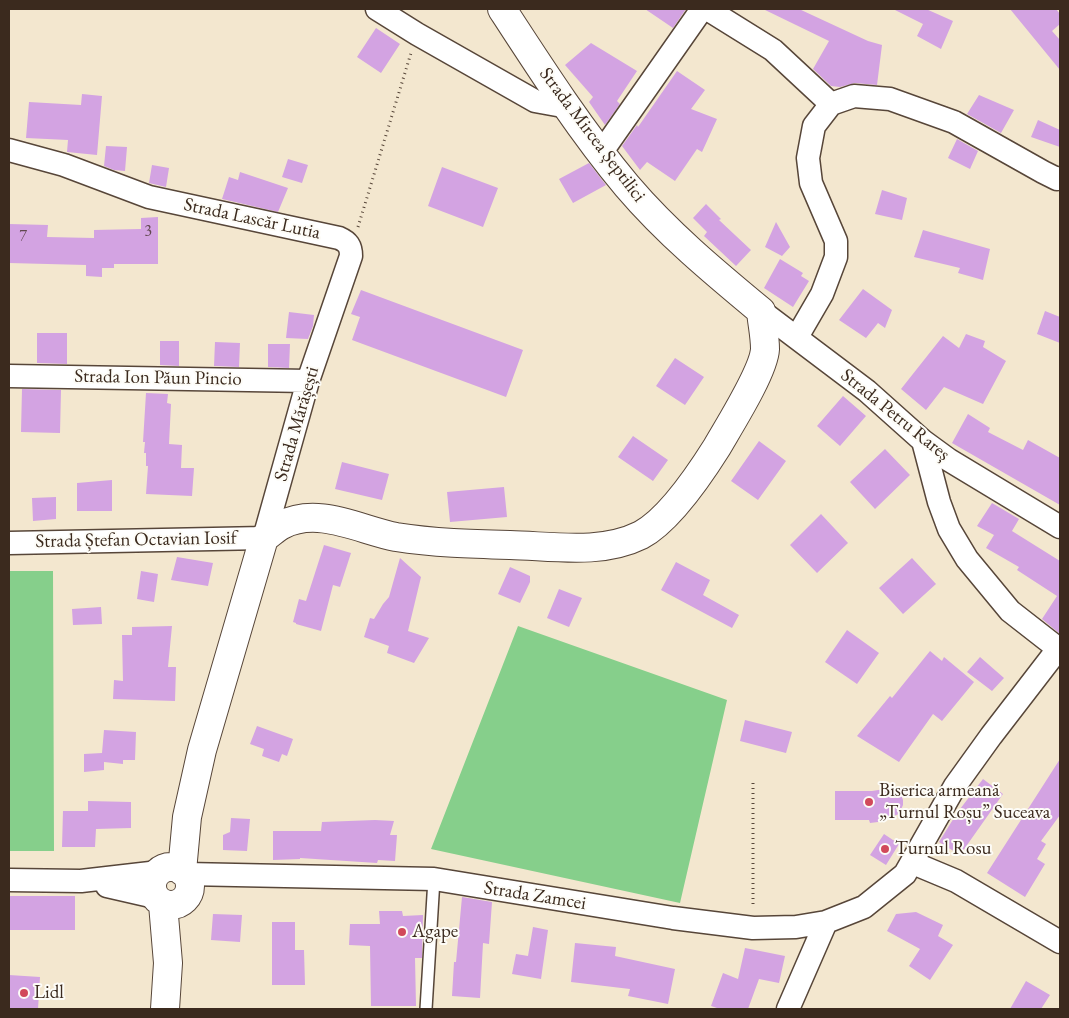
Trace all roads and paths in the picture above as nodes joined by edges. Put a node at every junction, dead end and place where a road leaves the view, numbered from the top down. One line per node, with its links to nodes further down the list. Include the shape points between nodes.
1 (376, 9): 5 (street)
2 (502, 9): 7 (street, Strada Mircea Șeptilici)
3 (702, 9): 9 (street)
4 (707, 9): 6 (street, via 773,50)
5 (416, 34): 7 (street, via 535,101); 11 (path)
6 (831, 104): 10 (street, via 854,96 890,99 954,122); 13 (street, via 814,126 808,158 811,183 836,242 836,257 822,294)
7 (568, 107): 9 (street, Strada Mircea Șeptilici)
8 (9, 150): 11 (street, Strada Lascăr Lutia, via 88,173 149,197 339,238)
9 (601, 153): 12 (street, Strada Mircea Șeptilici, via 628,187 687,249)
10 (1060, 178)
11 (351, 248): 15 (street, Strada Mărășești, via 350,263)
12 (761, 311): 13 (street, Strada Petru Rareș); 18 (street, via 765,350 734,419 680,499 660,522 641,535 614,545 593,547 435,542 395,537 314,518 282,525)
13 (797, 336): 16 (street, Strada Petru Rareș, via 867,391)
14 (9, 376): 15 (street, Strada Ion Păun Pincio)
15 (308, 381): 18 (street, Strada Mărășești)
16 (923, 441): 17 (street, Strada Petru Rareș); 20 (street, via 949,529 967,559 1010,611)
17 (1060, 527)
18 (264, 538): 19 (street, Strada Ștefan Octavian Iosif); 25 (street, Strada Mărășești, via 174,855)
19 (9, 543)
20 (1059, 649): 22 (street, Strada Zamcei, via 955,786)
21 (753, 783): 27 (path)
22 (912, 863): 26 (street, Strada Zamcei, via 905,874 864,907); 28 (street, via 956,881)
23 (434, 879): 25 (street, Strada Zamcei, via 244,875); 27 (street, Strada Zamcei); 30 (lane)
24 (9, 880): 25 (street, Strada Zamcei)
25 (173, 885): 29 (street, Strada Mărășești)
26 (826, 922): 27 (street, Strada Zamcei, via 796,927); 31 (street)
27 (753, 928)
28 (1060, 942)
29 (165, 1009)
30 (426, 1009)
31 (788, 1009)

